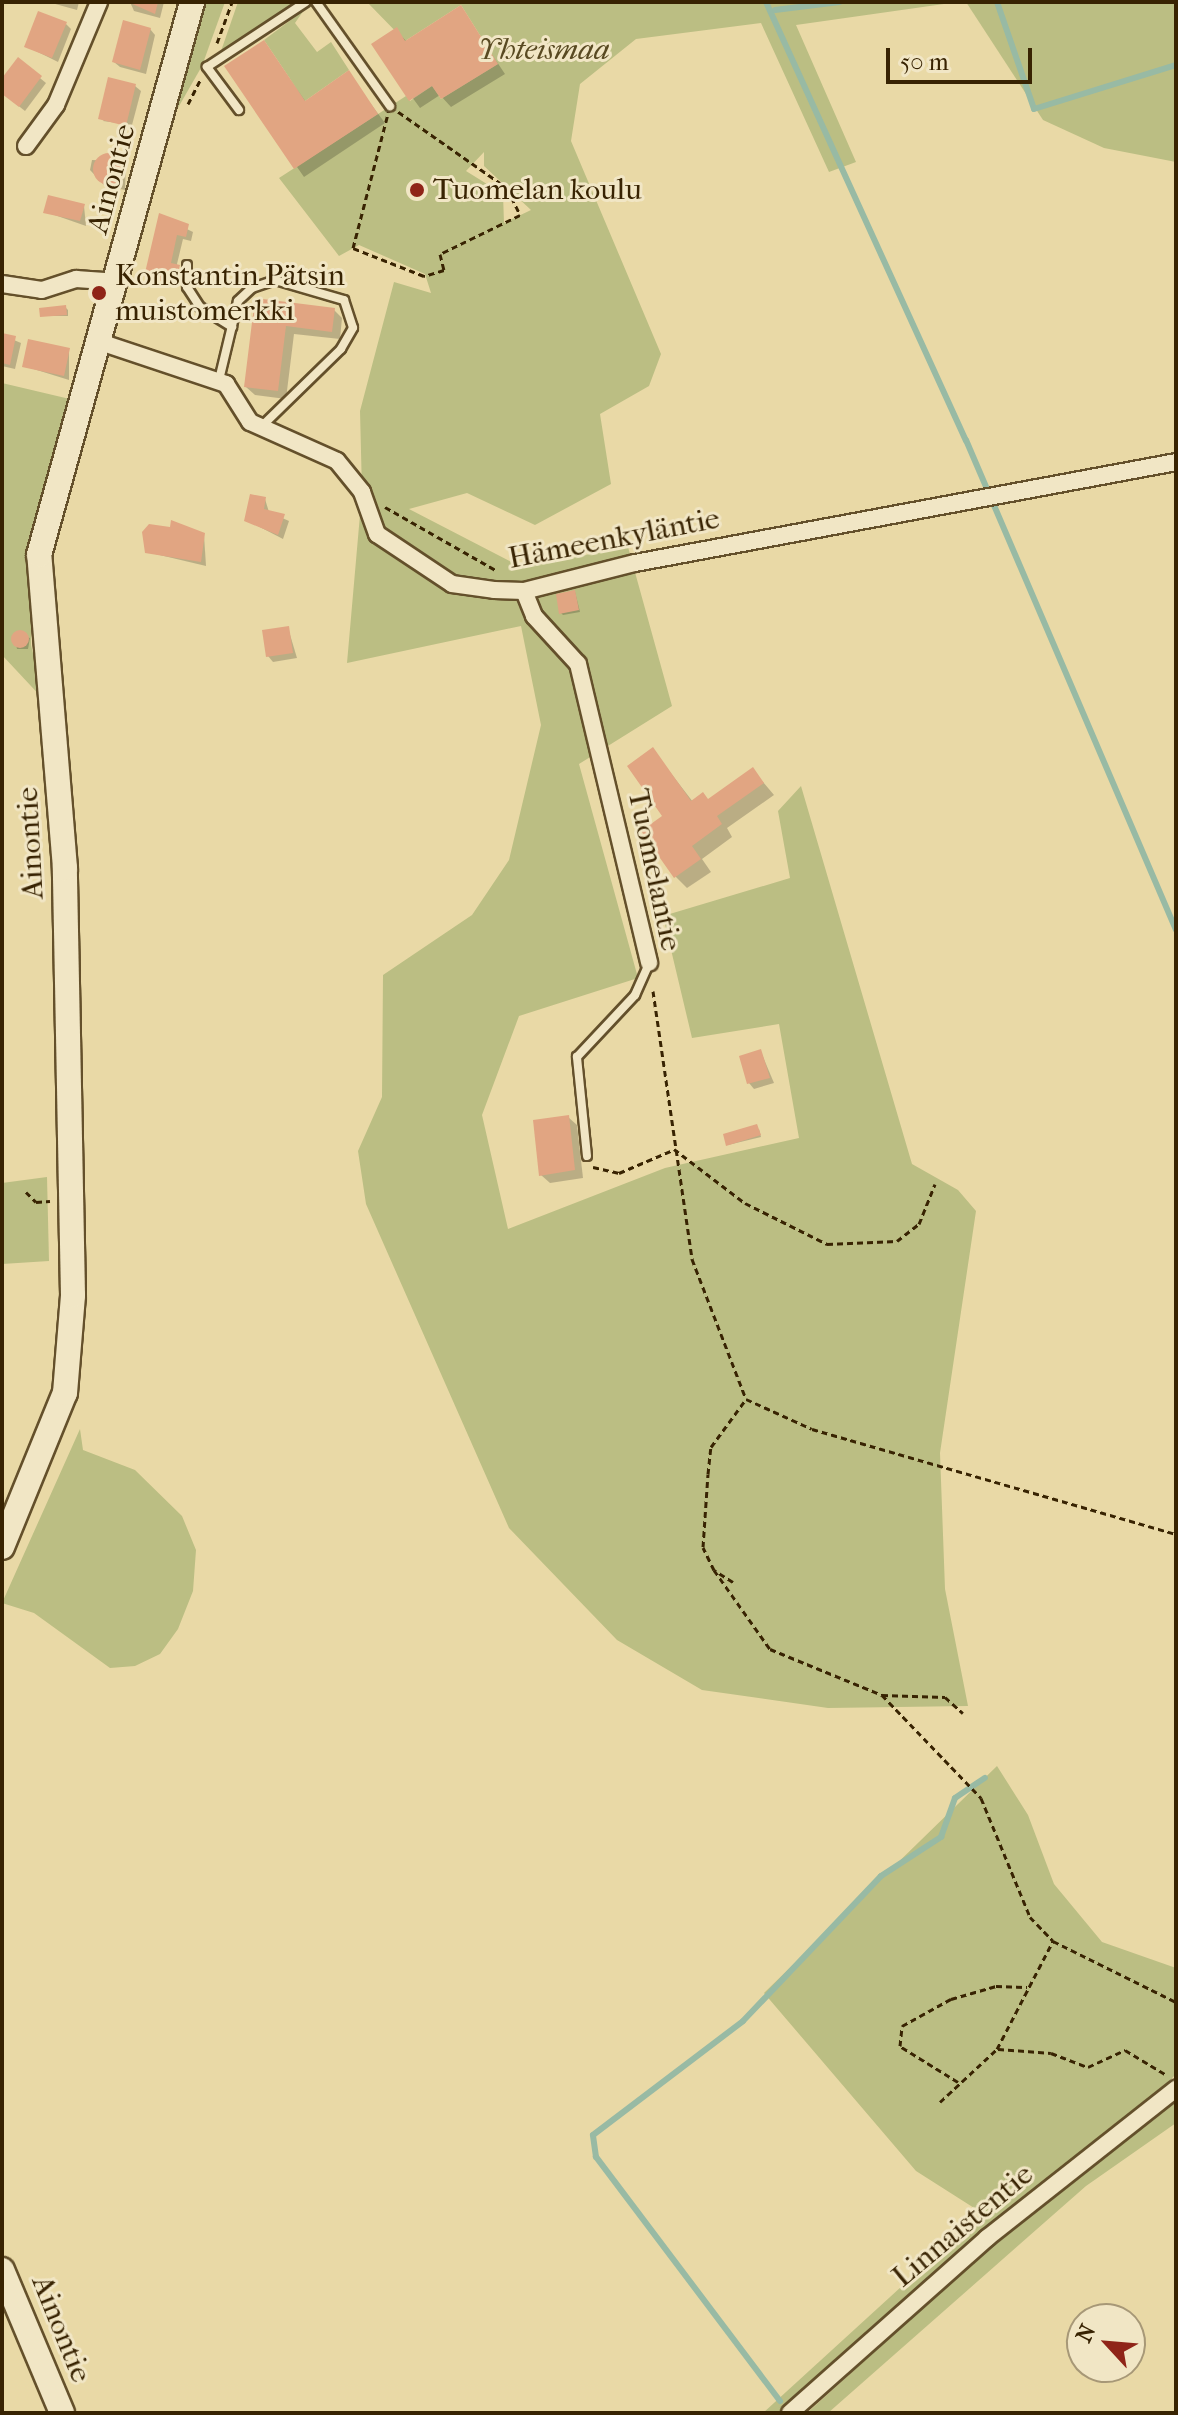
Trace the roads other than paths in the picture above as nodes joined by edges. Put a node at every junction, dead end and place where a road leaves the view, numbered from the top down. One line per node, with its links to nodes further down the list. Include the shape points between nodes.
1 (99, 2): 7 (street, via 56,105)
2 (192, 2): 9 (street, Ainontie)
3 (306, 2): 6 (lane, via 207,67)
4 (316, 2): 5 (lane)
5 (390, 106)
6 (239, 110)
7 (26, 146)
8 (187, 265): 11 (lane, via 187,287 200,307)
9 (119, 282): 10 (street, via 76,279 42,290); 12 (street, Ainontie)
10 (2, 284)
11 (232, 327): 13 (lane); 14 (lane, via 238,301 275,280 322,288 353,313 341,349)
12 (103, 343): 13 (street); 19 (street, Ainontie, via 62,459 39,555 65,868 71,1200 65,1393)
13 (219, 380): 14 (street, Hämeenkyläntie)
14 (260, 427): 16 (street, Hämeenkyläntie, via 337,461 362,492 377,534 409,559 452,584)
15 (1176, 462): 16 (street, Hämeenkyläntie)
16 (530, 588): 17 (street, Tuomelantie, via 534,616 578,664)
17 (649, 963): 18 (lane, Tuomelantie, via 635,995 577,1057)
18 (587, 1156)
19 (2, 1547)
20 (1176, 2089): 23 (street, Linnaistentie, via 987,2238)
21 (2, 2270): 22 (street, Ainontie)
22 (62, 2413)
23 (790, 2413)

